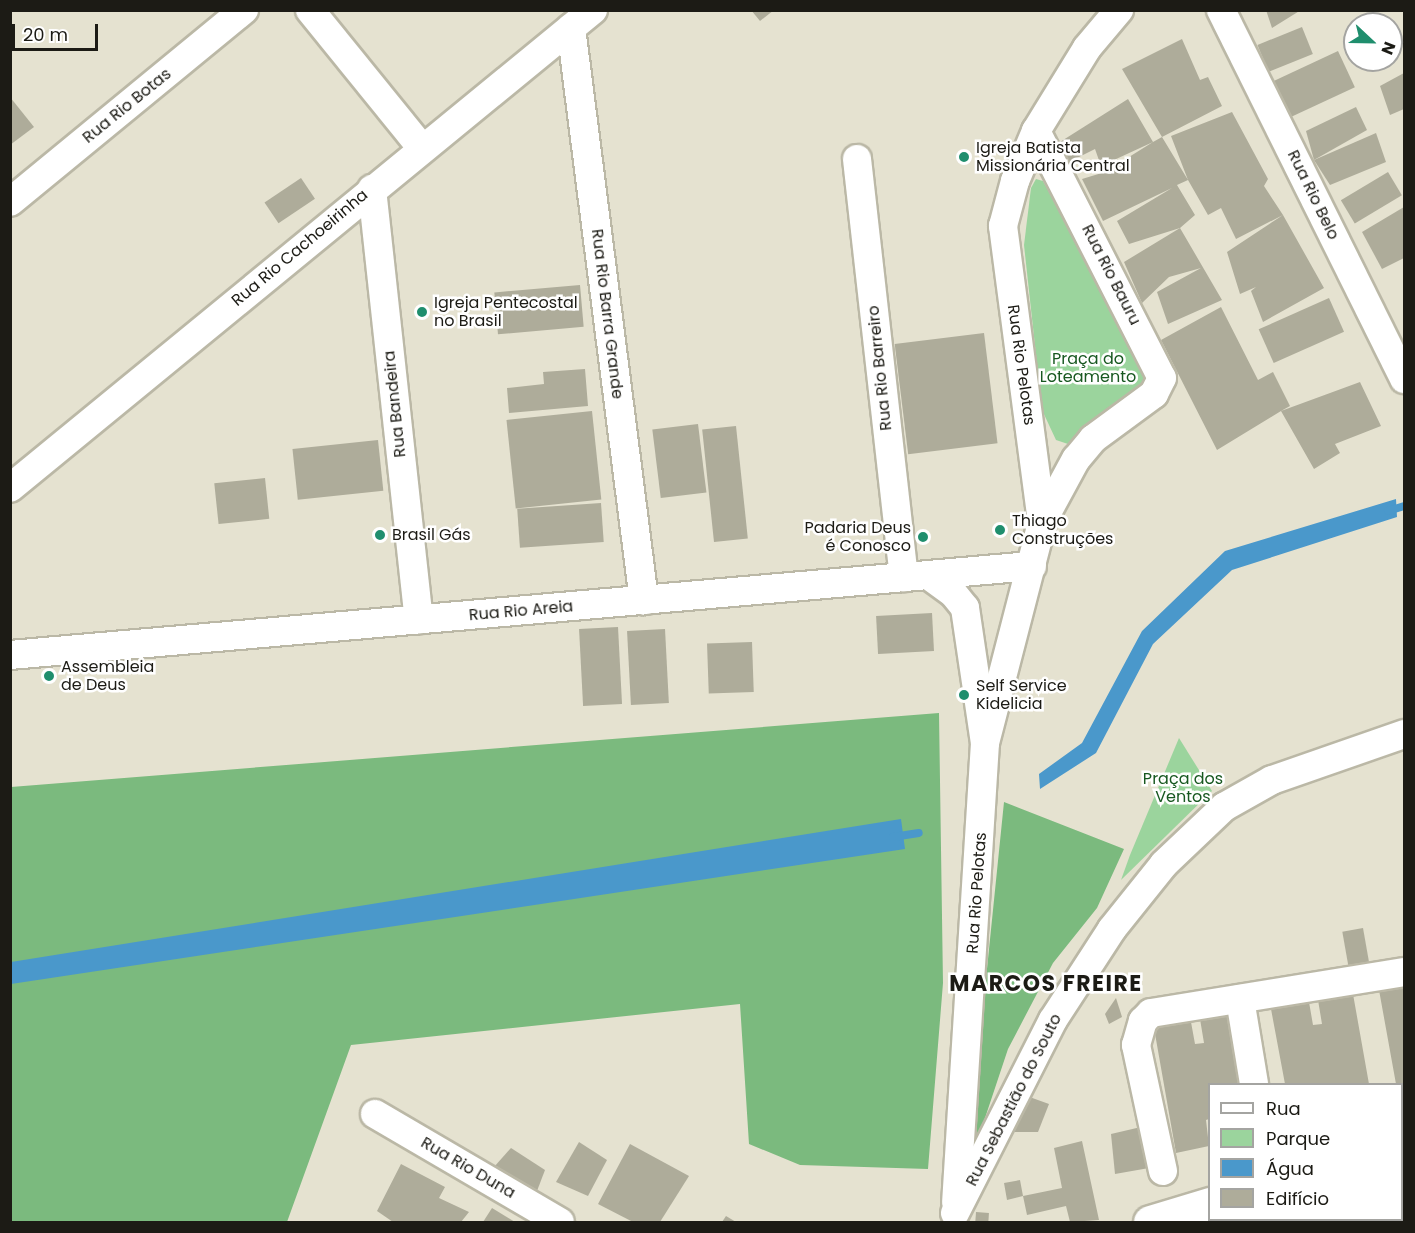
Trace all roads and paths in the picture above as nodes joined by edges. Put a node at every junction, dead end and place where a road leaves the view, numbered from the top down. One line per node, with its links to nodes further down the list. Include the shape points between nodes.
1 (243, 10): 10 (street, Rua Rio Botas)
2 (310, 10): 7 (street)
3 (1119, 10): 6 (street, Rua Rio Pelotas, via 1087,48)
4 (1221, 10): 11 (street, Rua Rio Belo)
5 (582, 19): 7 (street, Rua Rio Cachoeirinha); 16 (street, Rua Rio Barra Grande)
6 (1035, 131): 13 (street, Rua Rio Pelotas, via 1003,226); 13 (street, Rua Rio Bauru, via 1162,378 1154,394 1093,439 1076,459)
7 (421, 147): 9 (street, Rua Rio Cachoeirinha)
8 (857, 159): 15 (street, Rua Rio Barreiro)
9 (372, 189): 12 (street, Rua Rio Cachoeirinha); 17 (street, Rua Bandeira)
10 (10, 202)
11 (1404, 379)
12 (10, 488)
13 (1042, 522): 14 (street, Rua Rio Pelotas)
14 (1032, 566): 15 (street, Rua Rio Areia); 20 (street, Rua Rio Pelotas)
15 (916, 576): 16 (street, Rua Rio Areia); 20 (street, Rua Rio Pelotas, via 952,593 965,608)
16 (644, 600): 17 (street, Rua Rio Areia)
17 (419, 619): 18 (street, Rua Rio Areia)
18 (10, 655)
19 (1404, 734): 27 (street, Rua Sebastião do Souto, via 1272,780 1224,807 1164,864 1112,929 1053,1020)
20 (985, 743): 27 (street, Rua Rio Pelotas)
21 (1404, 972): 22 (street)
22 (1240, 999): 23 (street); 25 (street, via 1151,1013 1143,1021 1136,1046)
23 (1254, 1083)
24 (375, 1114): 28 (street, Rua Rio Duna)
25 (1163, 1170)
26 (1208, 1204): 29 (main road)
27 (955, 1218)
28 (560, 1222)
29 (1150, 1222)

